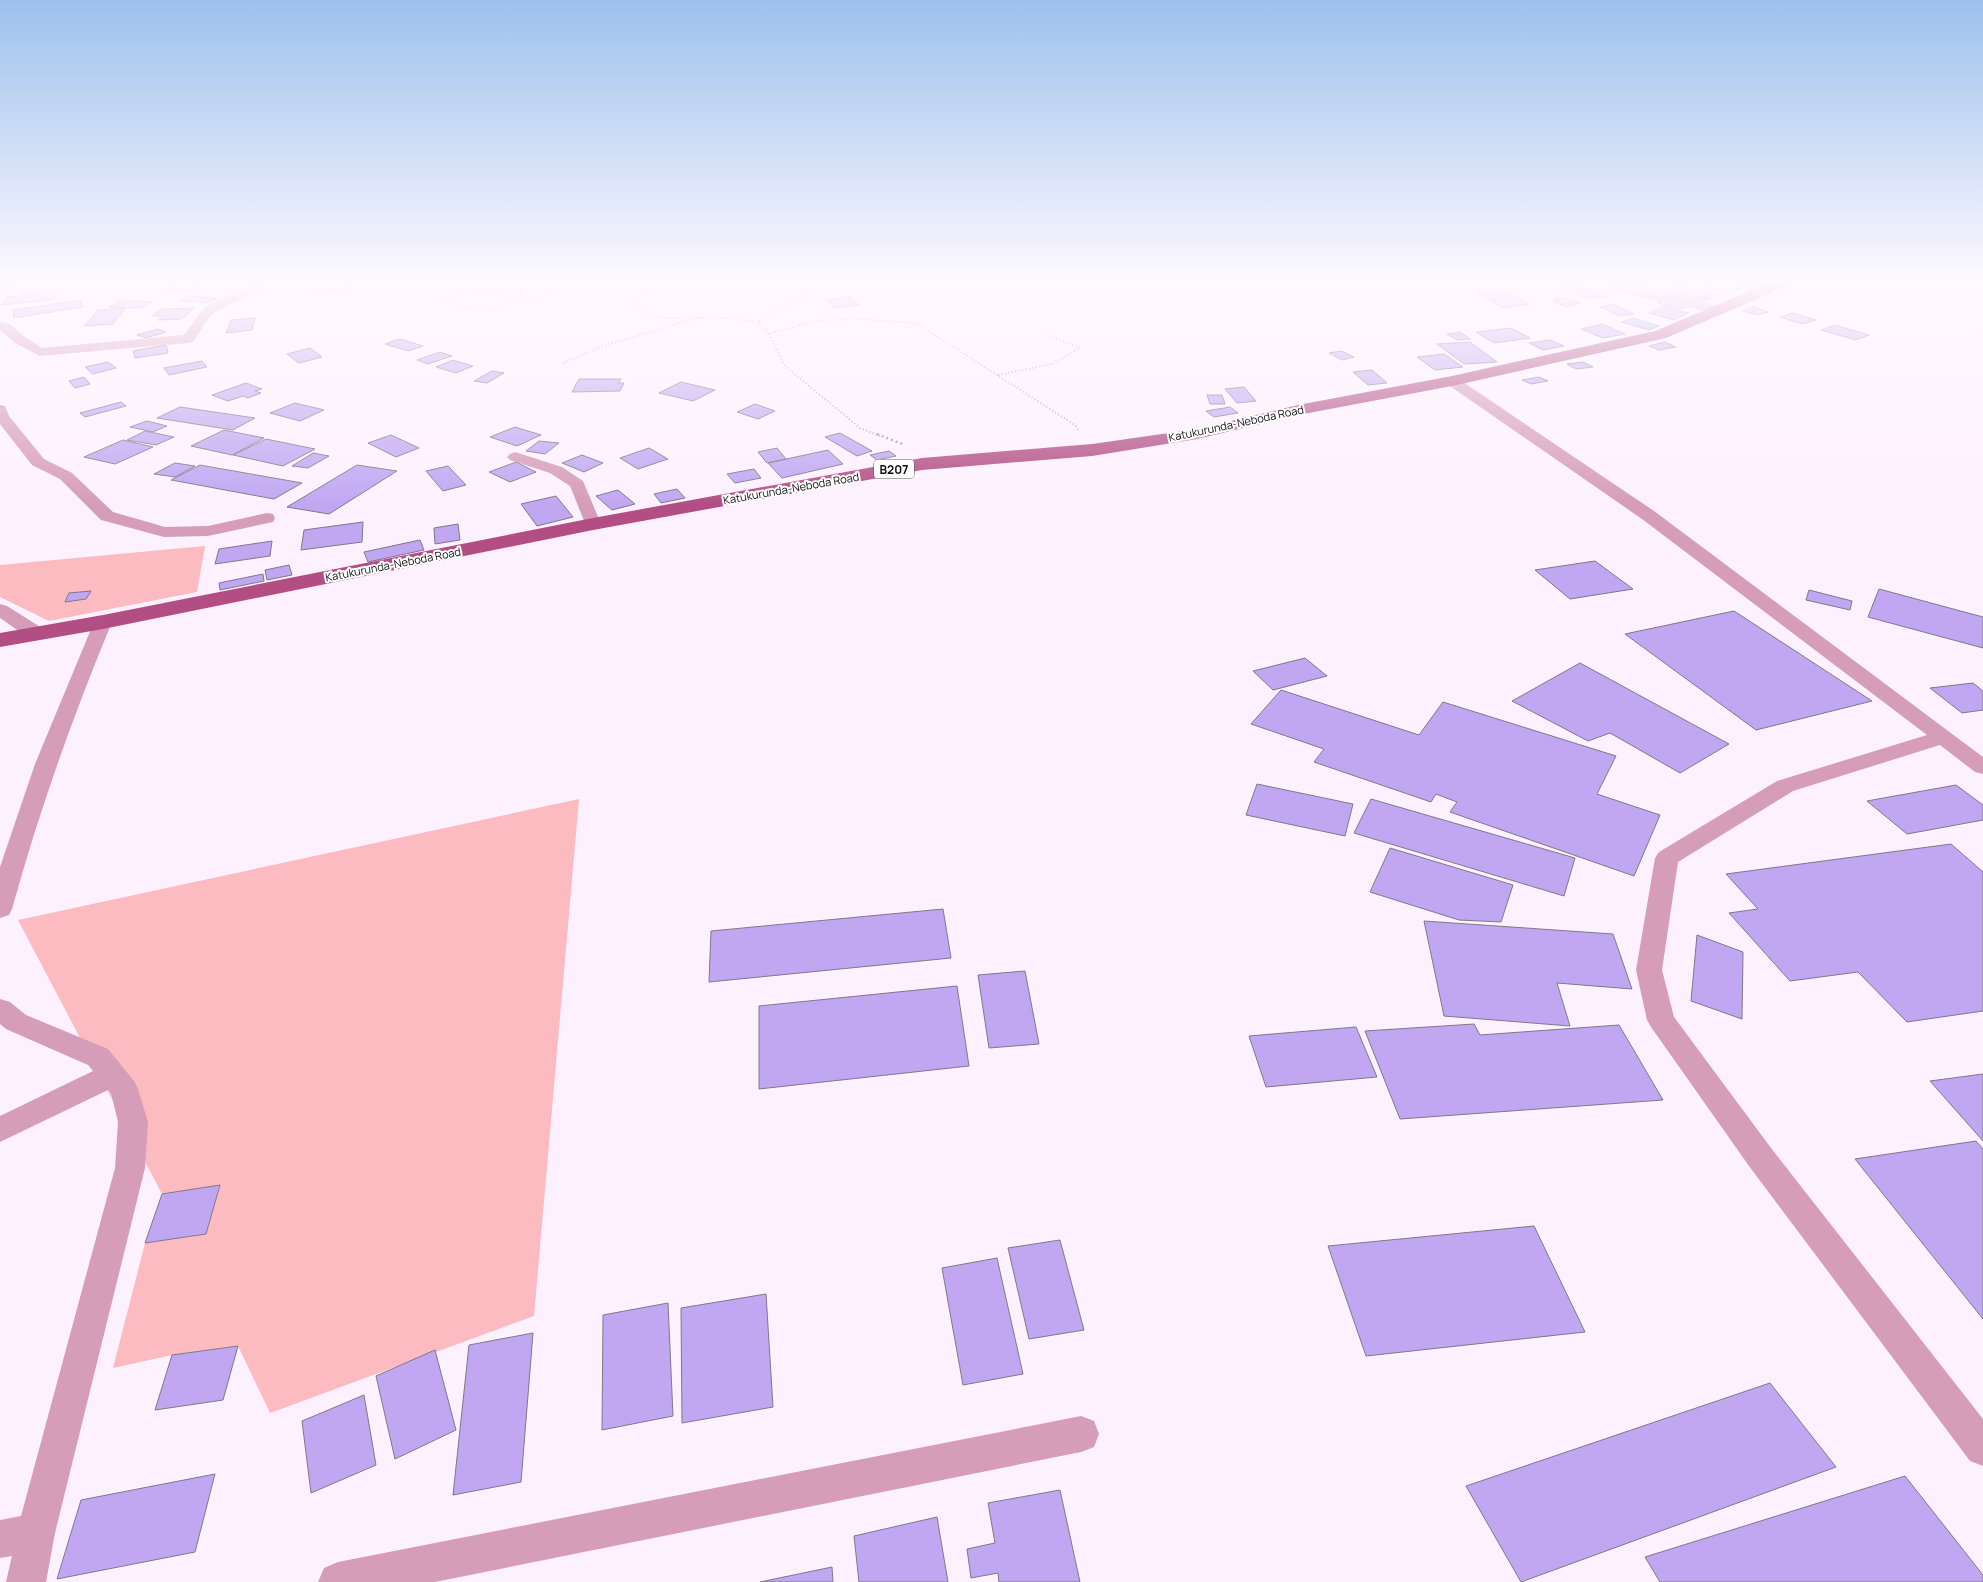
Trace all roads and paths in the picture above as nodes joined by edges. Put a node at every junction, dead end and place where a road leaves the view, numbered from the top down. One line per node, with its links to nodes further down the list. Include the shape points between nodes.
1 (576, 357): 6 (path)
2 (780, 357): 12 (path, via 785,366 860,428 920,449)
3 (969, 357): 7 (path)
4 (1065, 357): 7 (path, via 1052,364)
5 (1564, 357): 8 (main road, Katukurunda-Neboda Road / B207)
6 (563, 362)
7 (997, 375): 10 (path, via 1075,425)
8 (1452, 381): 10 (main road, Katukurunda-Neboda Road / B207, via 1298,410 1197,434); 19 (street, via 1648,515)
9 (0, 409): 13 (street, via 2,417 38,462 66,476 107,516 164,532 208,531)
10 (1092, 450): 12 (main road, Katukurunda-Neboda Road / B207)
11 (515, 457): 14 (street, via 556,470 577,484)
12 (939, 462): 14 (main road, Katukurunda-Neboda Road / B207)
13 (267, 518)
14 (594, 524): 16 (main road, Katukurunda-Neboda Road / B207)
15 (0, 610): 17 (street)
16 (103, 622): 17 (main road, Katukurunda-Neboda Road / B207); 21 (street, via 17,848)
17 (38, 634): 18 (main road, Katukurunda-Neboda Road / B207)
18 (0, 640)
19 (1943, 737): 20 (street); 26 (street, via 1785,786 1668,858 1649,970 1661,1020 1760,1157)
20 (1983, 767)
21 (0, 909)
22 (0, 1008): 23 (street, via 16,1022 98,1057)
23 (112, 1074): 24 (street); 27 (street, via 124,1089 133,1122 130,1168)
24 (0, 1130)
25 (1081, 1434): 30 (street)
26 (1983, 1448)
27 (36, 1533): 28 (street); 29 (street)
28 (0, 1539)
29 (26, 1582)
30 (338, 1582)

